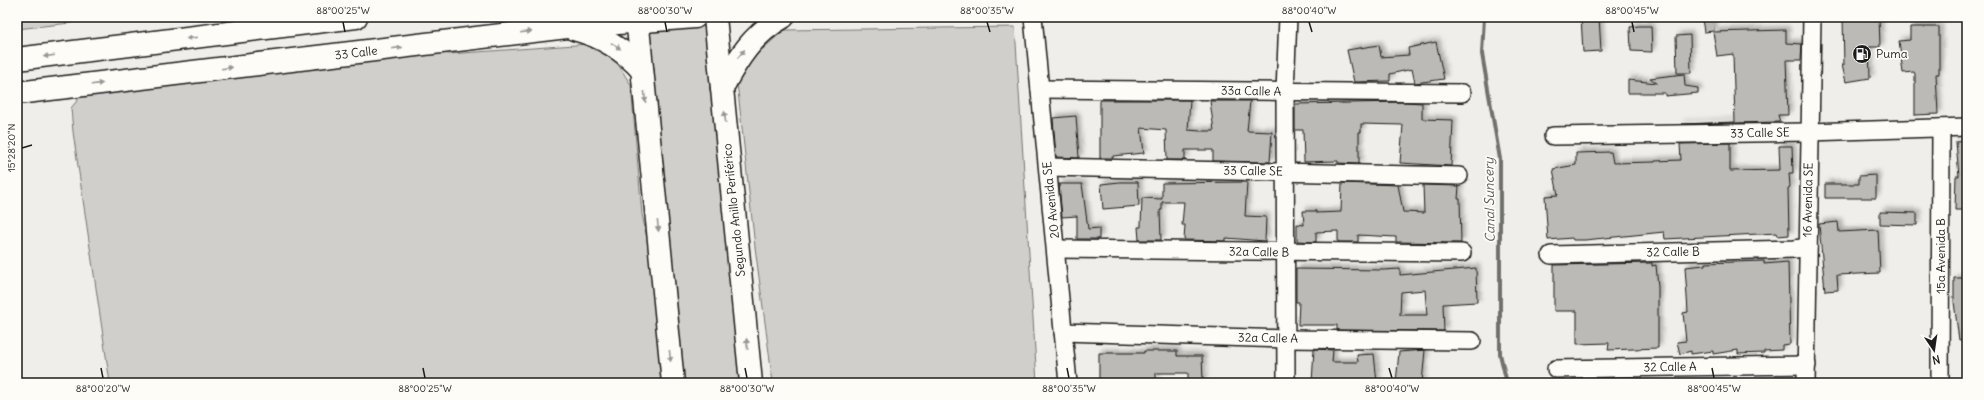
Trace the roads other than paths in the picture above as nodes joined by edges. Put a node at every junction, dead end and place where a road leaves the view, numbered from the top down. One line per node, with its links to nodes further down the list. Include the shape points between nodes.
1 (356, 17): 10 (main road, one-way to 10)
2 (695, 17): 7 (main road, 33 Calle)
3 (783, 17): 14 (main road, one-way to 3, via 742,54 759,34)
4 (1033, 17): 15 (street, 20 Avenida SE)
5 (1288, 17): 16 (street)
6 (1812, 17): 21 (street, 16 Avenida SE)
7 (637, 19): 8 (main road, 33 Calle); 12 (main road)
8 (567, 27): 12 (main road, one-way to 12, via 593,34 616,46); 13 (main road, 33 Calle, one-way to 8)
9 (716, 27): 14 (main road, Segundo Anillo Periférico)
10 (88, 51): 11 (main road, one-way to 11); 13 (main road)
11 (17, 59)
12 (642, 70): 36 (main road, one-way to 36)
13 (60, 88): 17 (main road, 33 Calle)
14 (722, 88): 37 (main road, Segundo Anillo Periférico, one-way to 14)
15 (1040, 89): 16 (street, 33a Calle A); 23 (street, 20 Avenida SE)
16 (1285, 92): 18 (street, 33a Calle A); 24 (street)
17 (17, 93)
18 (1462, 93)
19 (1967, 127): 20 (street, 33 Calle SE)
20 (1941, 128): 21 (street, 33 Calle SE); 41 (street, 15a Avenida B)
21 (1809, 132): 22 (street, 33 Calle SE); 26 (street, 16 Avenida SE)
22 (1553, 136)
23 (1048, 167): 24 (street, 33 Calle SE); 27 (street, 20 Avenida SE)
24 (1285, 172): 25 (street, 33 Calle SE); 28 (street)
25 (1459, 176)
26 (1801, 248): 30 (street, 32 Calle B); 34 (street, 16 Avenida SE)
27 (1056, 250): 28 (street, 32a Calle B); 31 (street, 20 Avenida SE)
28 (1285, 252): 29 (street, 32a Calle B); 32 (street)
29 (1462, 253)
30 (1551, 254)
31 (1064, 332): 32 (street, 32a Calle A); 38 (street, 20 Avenida SE)
32 (1286, 339): 33 (street, 32a Calle A); 39 (street)
33 (1472, 341)
34 (1807, 365): 35 (street, 32 Calle A); 40 (street, 16 Avenida SE)
35 (1556, 369)
36 (673, 383)
37 (751, 383)
38 (1068, 383)
39 (1286, 383)
40 (1806, 383)
41 (1940, 383)

